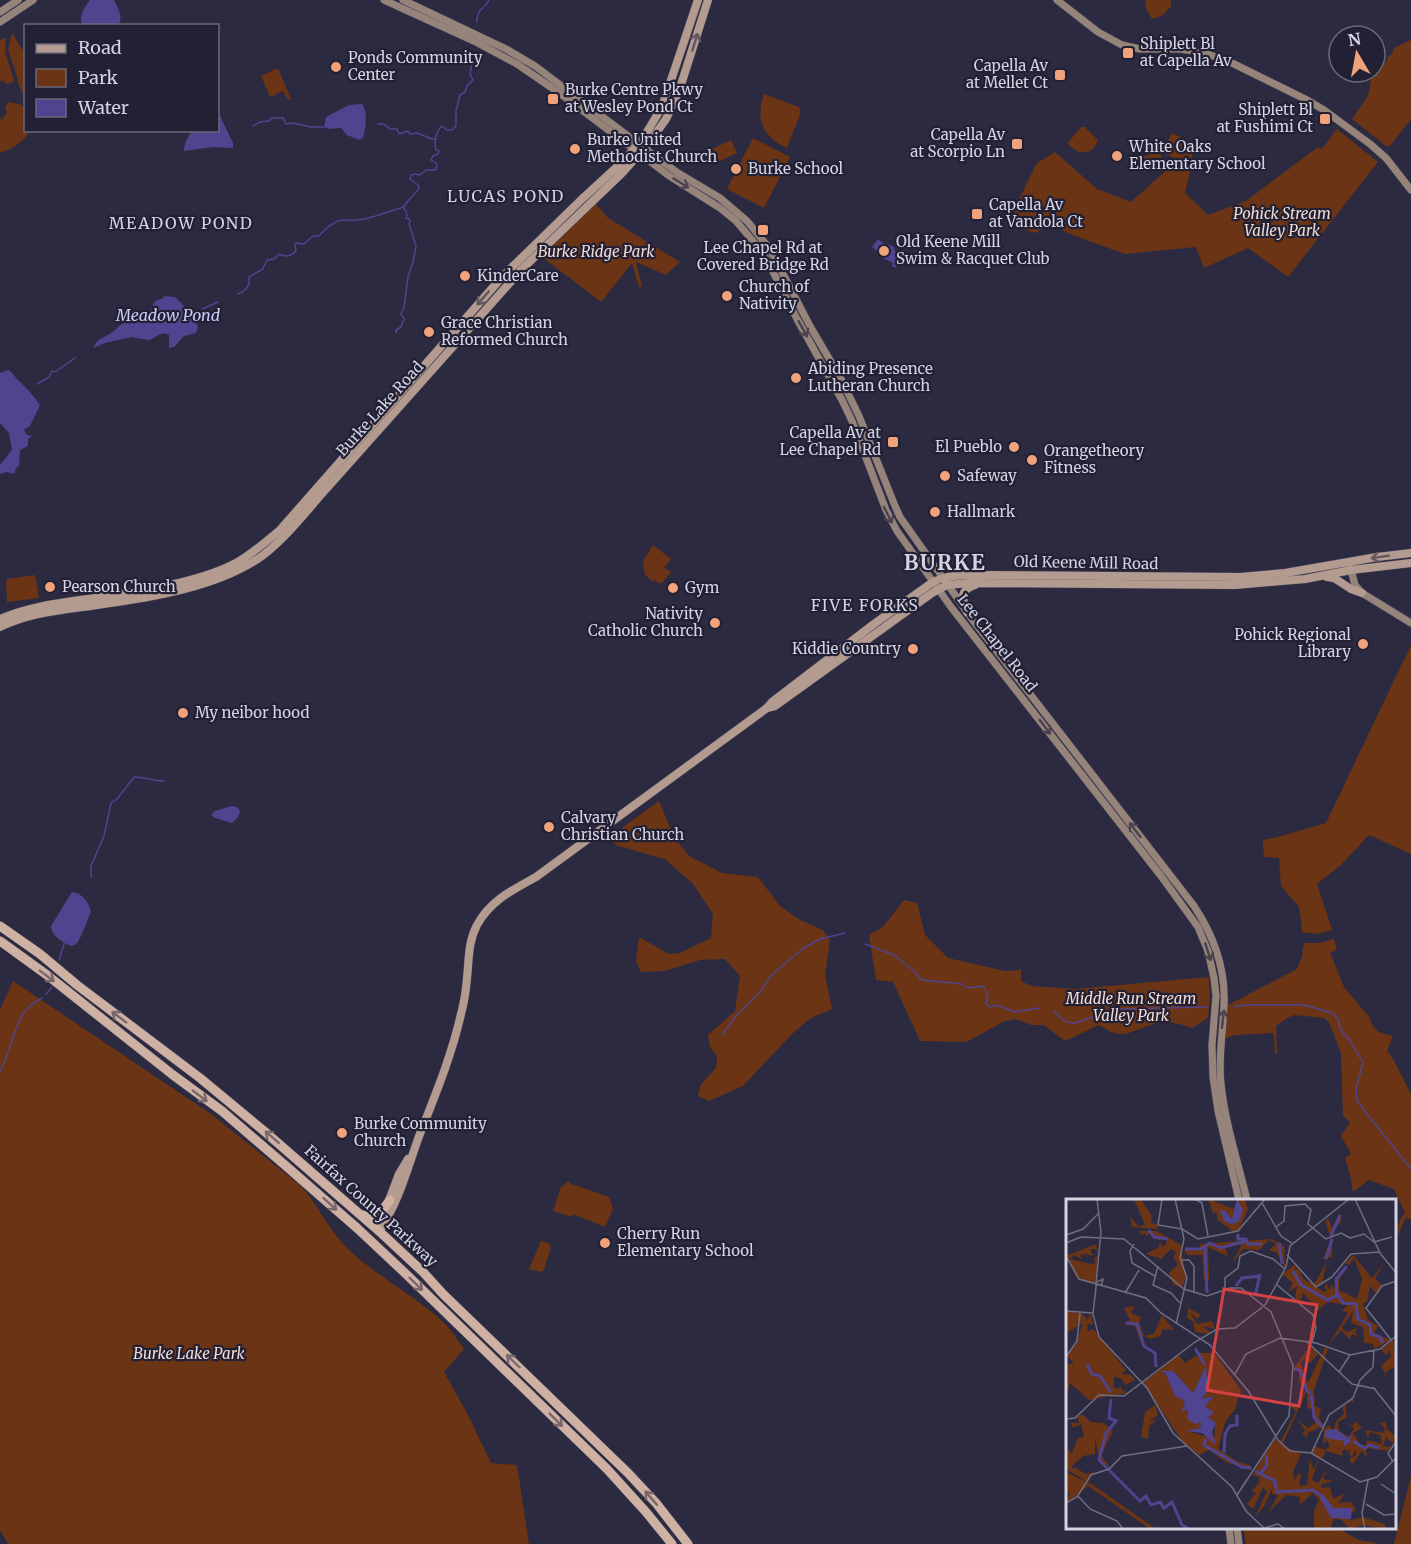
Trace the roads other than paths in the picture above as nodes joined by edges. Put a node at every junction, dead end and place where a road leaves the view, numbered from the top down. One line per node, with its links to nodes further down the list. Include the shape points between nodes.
1 (18, 0): 8 (main road)
2 (33, 0): 8 (main road)
3 (384, 0): 11 (main road, via 518,64)
4 (403, 0): 11 (main road, via 535,66)
5 (698, 0): 11 (main road, Burke Lake Road, via 662,107)
6 (708, 0): 11 (main road, Burke Lake Road, one-way to 6, via 660,129 673,106)
7 (1057, 0): 12 (main road, via 1122,45 1213,55 1312,103 1386,158)
8 (10, 6): 9 (main road); 10 (main road)
9 (0, 12)
10 (0, 22)
11 (639, 149): 17 (main road, Lee Chapel Road, via 730,205 770,249 849,393 895,506); 19 (main road, Lee Chapel Road, one-way to 19, via 668,175 727,214 762,252 848,411 889,517); 22 (main road, Burke Lake Road, one-way to 22, via 503,276 280,530 258,549 229,566 195,578 32,607); 24 (main road, Burke Lake Road, via 622,173 522,269 286,535 263,554 229,575 198,585 132,600 31,615)
12 (1411, 190)
13 (1411, 554): 15 (main road, Old Keene Mill Road, one-way to 15)
14 (1411, 563): 15 (main road, Old Keene Mill Road)
15 (1350, 566): 16 (main road, Old Keene Mill Road); 17 (main road, Old Keene Mill Road, via 1240,577 969,575); 20 (main road, via 1355,585)
16 (1313, 577): 18 (main road, Old Keene Mill Road, via 1218,586); 20 (main road, via 1334,578)
17 (945, 581): 18 (main road, Old Keene Mill Road); 19 (main road, Old Keene Mill Road); 21 (main road, Lee Chapel Road)
18 (986, 583): 21 (main road, via 965,590)
19 (935, 586): 27 (main road, Old Keene Mill Road, via 874,624 767,708 485,912 471,940 466,988 454,1041); 28 (main road, Lee Chapel Road, one-way to 28, via 1198,927 1215,978 1214,1088)
20 (1362, 593): 23 (main road)
21 (967, 612): 29 (main road, Lee Chapel Road, one-way to 21, via 1222,1094 1224,987 1210,934 1194,906)
22 (0, 619)
23 (1411, 623)
24 (0, 627)
25 (0, 926): 31 (highway, Fairfax County Parkway, one-way to 25, via 200,1078)
26 (0, 941): 33 (highway, Fairfax County Parkway, one-way to 33, via 222,1111)
27 (419, 1138): 30 (main road, Old Keene Mill Road); 32 (main road, Old Keene Mill Road, via 387,1220)
28 (1239, 1199)
29 (1247, 1199)
30 (390, 1200): 31 (highway, via 376,1218); 32 (main road, Old Keene Mill Road)
31 (358, 1213): 32 (highway, Fairfax County Parkway)
32 (379, 1231): 33 (main road, Old Keene Mill Road); 37 (highway, Fairfax County Parkway, one-way to 32, via 628,1473)
33 (374, 1244): 36 (highway, Fairfax County Parkway, one-way to 36, via 607,1469)
34 (1229, 1529): 38 (main road)
35 (1237, 1529): 39 (main road)
36 (672, 1544)
37 (688, 1544)
38 (1231, 1544)
39 (1239, 1544)

